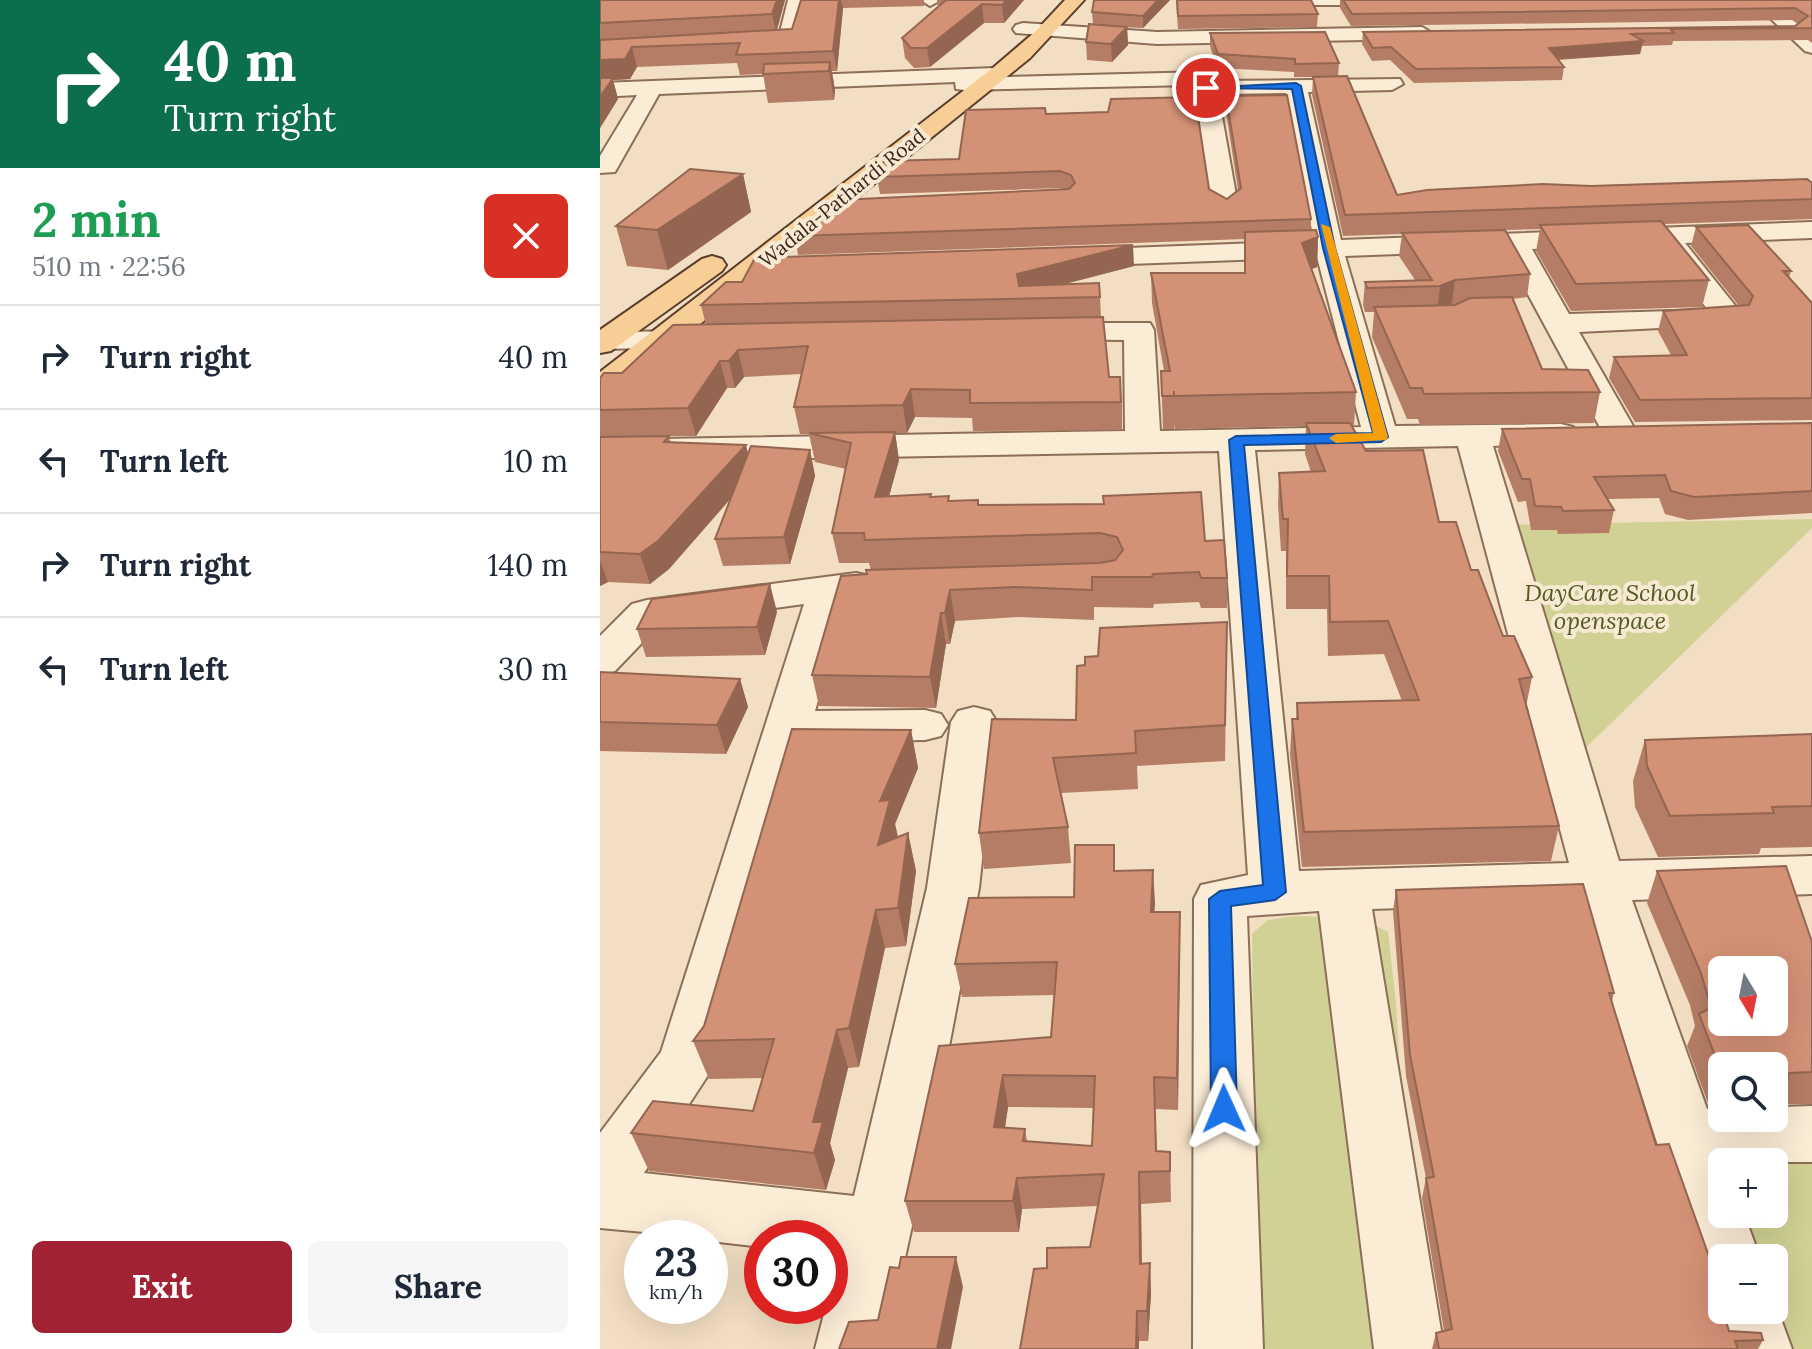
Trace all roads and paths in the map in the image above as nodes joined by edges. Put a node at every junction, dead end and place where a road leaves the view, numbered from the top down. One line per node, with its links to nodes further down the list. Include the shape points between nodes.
1 (797, 0): 10 (street, via 788,41)
2 (1382, 0): 4 (street)
3 (1766, 5): 7 (street)
4 (1276, 11)
5 (1049, 15): 6 (street); 9 (street, via 1157,38); 12 (main road, Wadala-Pathardi Road)
6 (1127, 16)
7 (1795, 20): 8 (street); 11 (street)
8 (1761, 29)
9 (1443, 32)
10 (722, 45)
11 (1812, 47)
12 (976, 79): 15 (street); 16 (street, via 1204,78); 21 (main road, Wadala-Pathardi Road); 22 (main road, Wadala-Pathardi Road)
13 (1392, 84): 14 (street)
14 (1296, 86): 16 (street); 26 (street)
15 (652, 88): 17 (street); 18 (street)
16 (1206, 88): 20 (street)
17 (600, 90)
18 (606, 167)
19 (876, 205): 21 (street)
20 (1225, 206)
21 (829, 207): 30 (main road, Wadala-Pathardi Road)
22 (772, 221)
23 (1812, 230): 24 (street)
24 (1665, 236): 25 (street); 32 (street, via 1730,318)
25 (1514, 242): 26 (street); 32 (street)
26 (1329, 248): 28 (street); 39 (street, via 1367,325)
27 (728, 253): 31 (main road, Wadala-Pathardi Road)
28 (1052, 259)
29 (802, 267): 30 (street)
30 (755, 268): 31 (street); 35 (main road, Wadala-Pathardi Road)
31 (705, 270): 36 (main road, Wadala-Pathardi Road)
32 (1546, 317): 38 (street, via 1636,433)
33 (1011, 332): 41 (street, via 1139,330)
34 (724, 339): 35 (street)
35 (660, 340): 36 (street); 37 (main road, Wadala-Pathardi Road)
36 (602, 342)
37 (600, 388)
38 (1473, 436): 39 (street); 48 (street)
39 (1381, 437): 40 (street)
40 (1236, 440): 41 (street); 50 (street)
41 (1143, 441): 42 (street)
42 (600, 451)
43 (894, 584): 44 (street)
44 (830, 586): 45 (street, via 647,613); 46 (street)
45 (600, 661)
46 (788, 727): 53 (street, via 687,1063); 55 (street, via 949,723 953,888)
47 (1812, 875): 48 (street)
48 (1599, 880): 49 (street); 52 (street)
49 (1343, 890): 50 (street); 60 (street)
50 (1275, 892): 59 (street, via 1220,899)
51 (1812, 1134): 52 (street)
52 (1687, 1137): 56 (street)
53 (600, 1183)
54 (600, 1198): 55 (street)
55 (879, 1230): 58 (street)
56 (1722, 1244)
57 (1749, 1324): 61 (street)
58 (850, 1349)
59 (1228, 1349)
60 (1409, 1349)
61 (1757, 1349)

